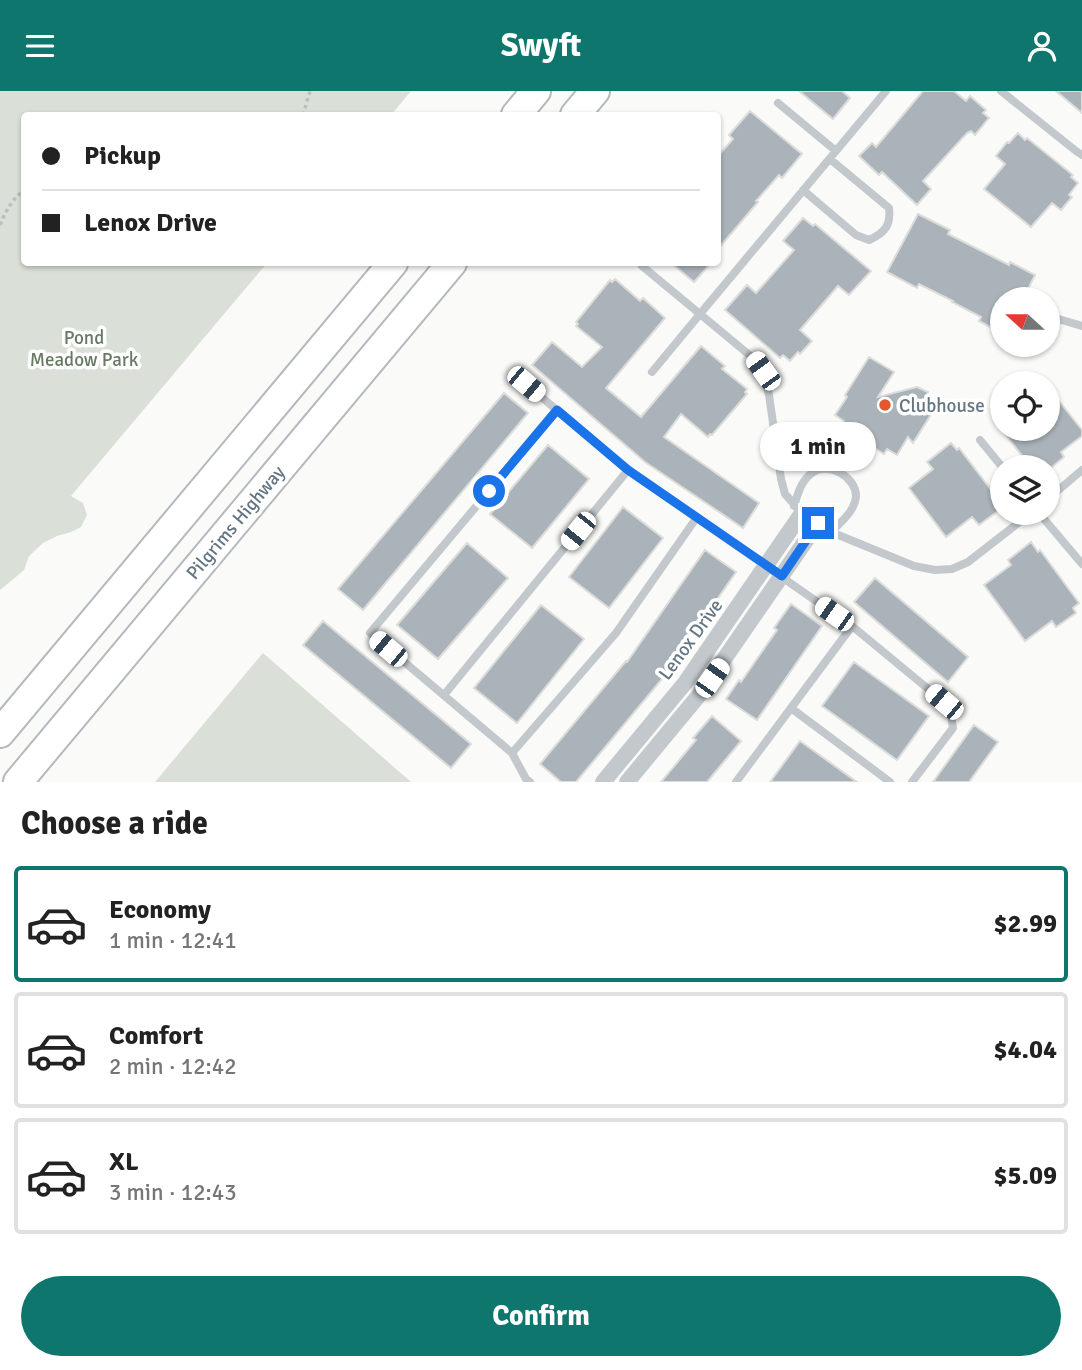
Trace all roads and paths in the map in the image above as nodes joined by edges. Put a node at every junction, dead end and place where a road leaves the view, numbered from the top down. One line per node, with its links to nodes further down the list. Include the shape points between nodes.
1 (310, 91): 7 (path)
2 (536, 91): 8 (highway)
3 (595, 91): 9 (highway)
4 (886, 91): 10 (lane)
5 (1002, 91): 11 (lane)
6 (778, 103): 10 (lane)
7 (304, 112)
8 (518, 112)
9 (578, 112)
10 (836, 151): 12 (lane)
11 (1082, 155)
12 (830, 159): 13 (lane); 13 (lane, via 889,208 890,219 881,235 869,240 856,235)
13 (803, 190): 19 (lane)
14 (21, 192): 15 (path)
15 (0, 225)
16 (390, 266): 41 (highway)
17 (449, 266): 43 (highway, Pilgrims Highway)
18 (642, 266): 19 (lane)
19 (699, 314): 22 (lane); 30 (lane, via 763,371 780,479)
20 (1060, 320): 21 (lane)
21 (1082, 326)
22 (652, 372)
23 (526, 384): 24 (lane)
24 (557, 410): 27 (lane); 39 (lane, via 370,633)
25 (980, 440): 26 (lane)
26 (992, 455)
27 (628, 470): 31 (lane); 39 (lane)
28 (1082, 471): 29 (lane)
29 (1060, 489)
30 (798, 509): 34 (lane); 34 (lane, via 800,486 814,470 824,468 845,476 856,494 853,506 847,516); 36 (street, Lenox Drive)
31 (697, 517): 36 (lane); 42 (lane, via 616,633)
32 (1016, 525): 34 (lane, via 968,562 935,571)
33 (1049, 525): 35 (lane)
34 (824, 528): 37 (street, Lenox Drive)
35 (1082, 563)
36 (767, 566): 37 (lane); 45 (street, Lenox Drive, via 685,683)
37 (782, 576): 38 (lane); 46 (street, Lenox Drive, via 700,694)
38 (852, 626): 40 (lane); 49 (lane, via 944,702 951,715 953,728)
39 (444, 695): 42 (lane)
40 (791, 708): 47 (lane); 48 (lane)
41 (0, 733)
42 (512, 753): 44 (lane)
43 (18, 782)
44 (530, 782)
45 (603, 782)
46 (627, 782)
47 (736, 782)
48 (890, 782)
49 (912, 782)

